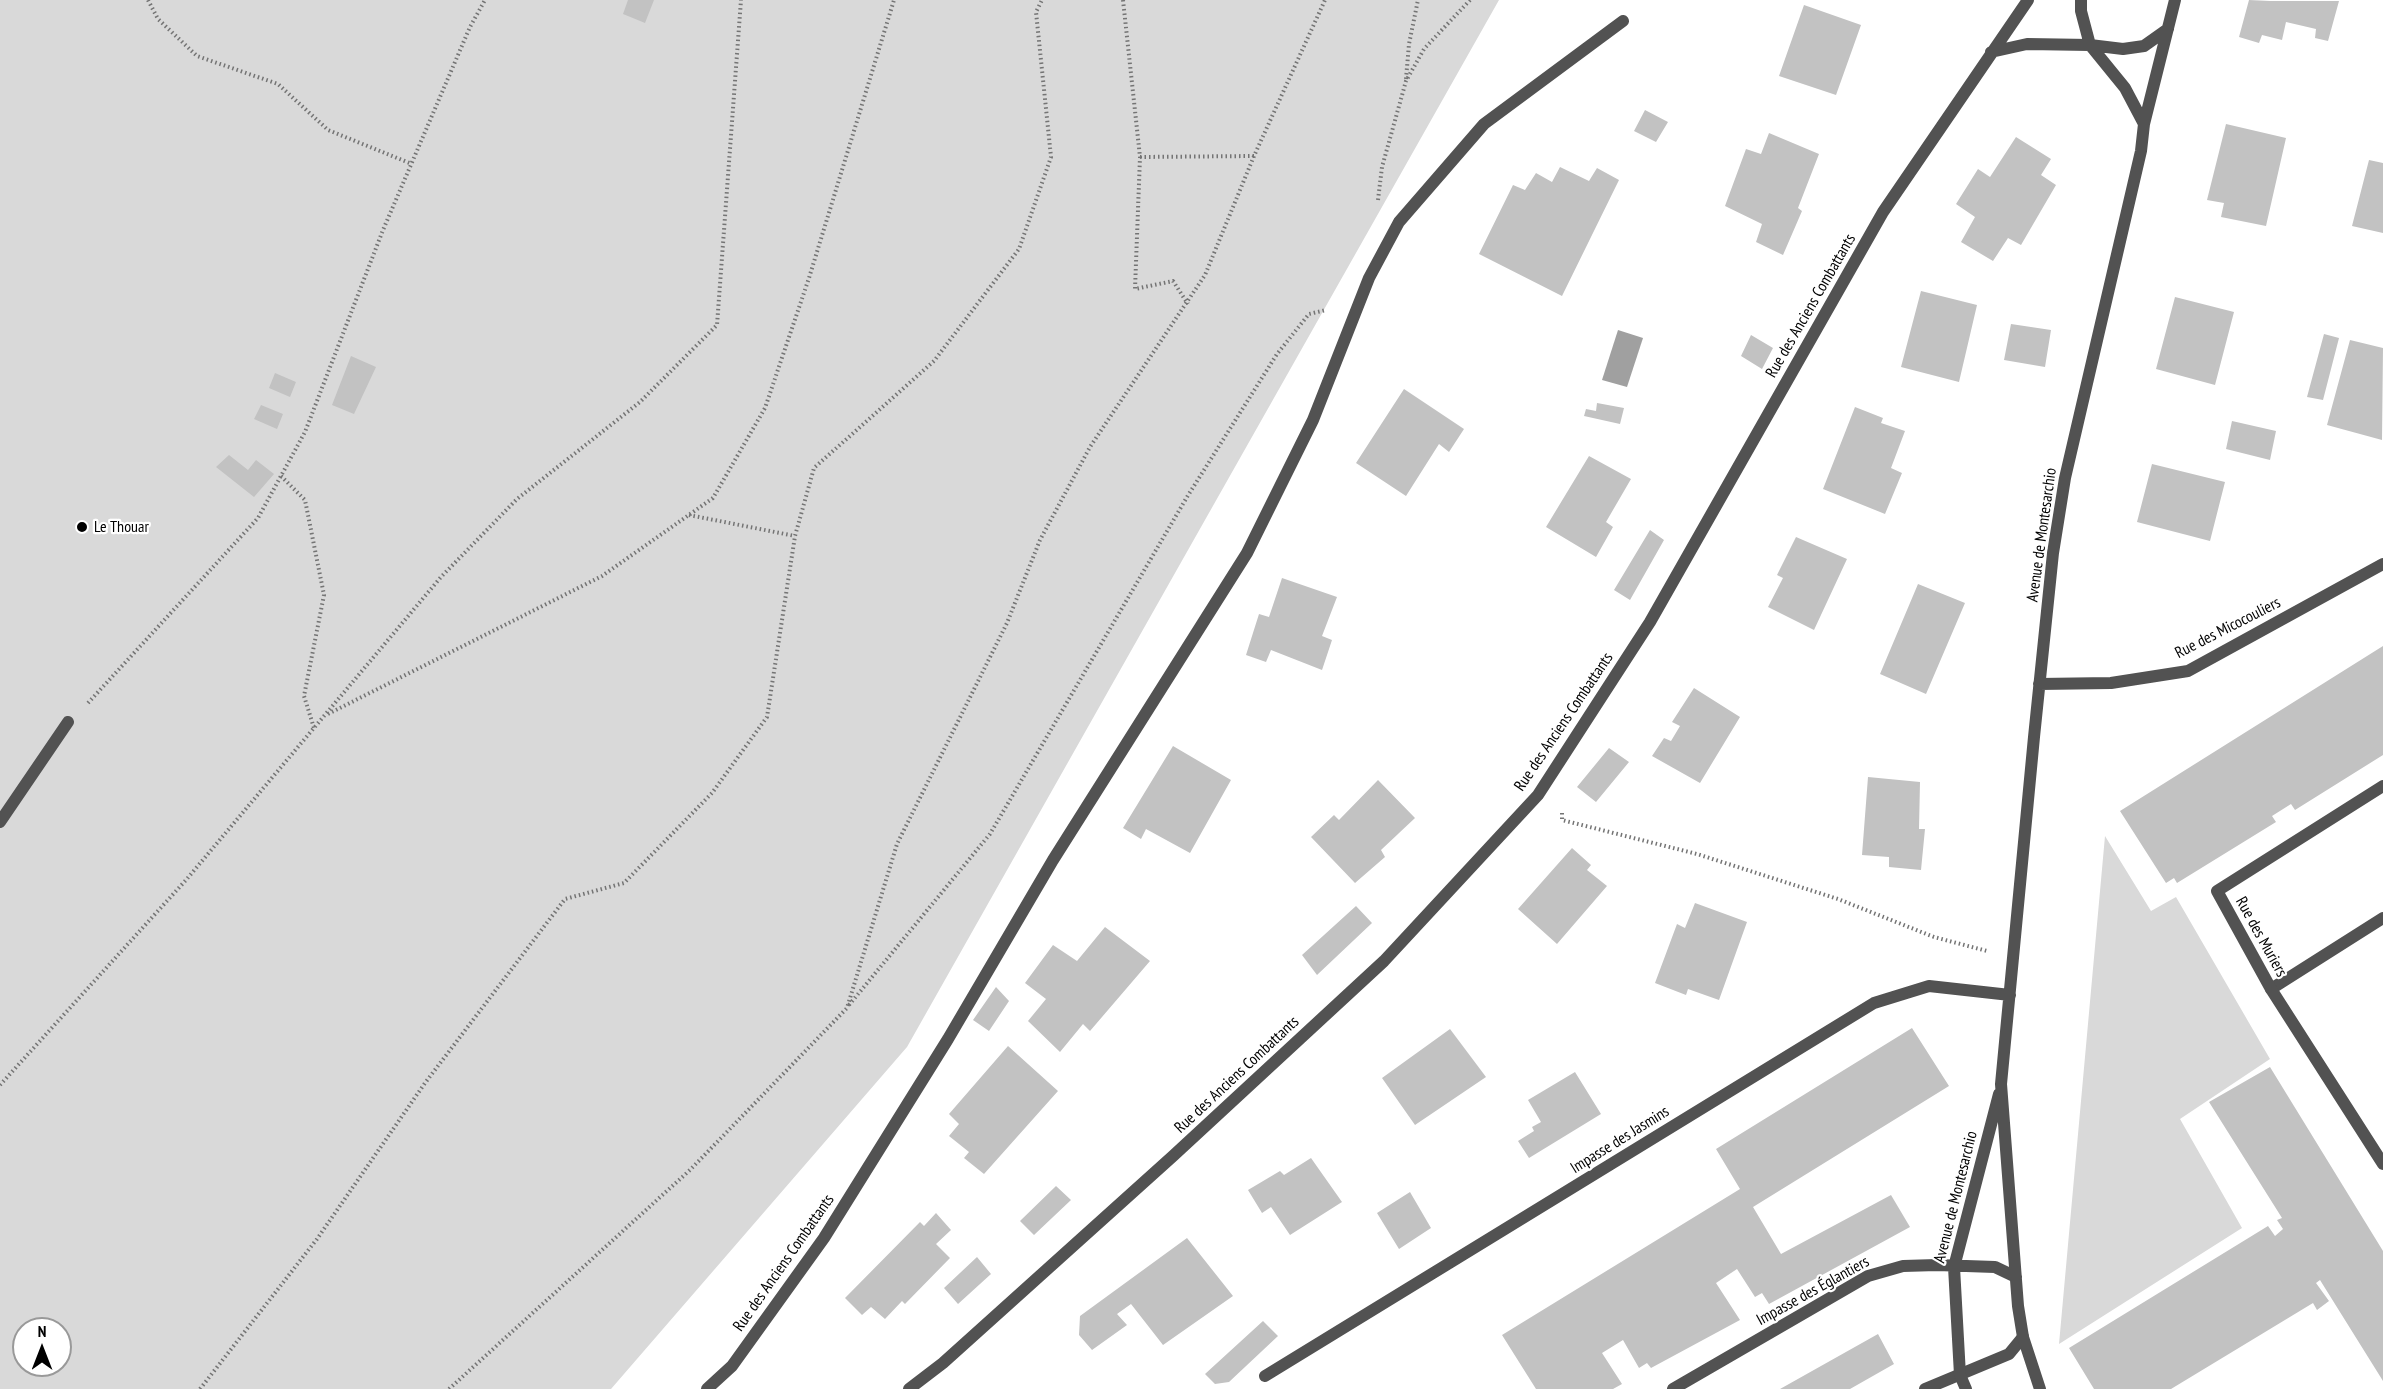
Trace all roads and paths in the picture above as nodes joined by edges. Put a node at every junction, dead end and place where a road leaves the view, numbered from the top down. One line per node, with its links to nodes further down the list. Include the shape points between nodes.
1 (148, 0): 21 (path, via 158,19 197,56 278,84 328,130)
2 (485, 0): 21 (path)
3 (741, 0): 30 (path, via 717,325 640,402 517,499 441,577)
4 (894, 0): 26 (path, via 765,408 713,498)
5 (1042, 0): 27 (path, via 1036,12 1051,157 1019,249 934,361 814,468)
6 (1123, 0): 20 (path)
7 (1325, 0): 19 (path)
8 (1418, 0): 17 (path)
9 (1470, 0): 17 (path, via 1424,49)
10 (2028, 0): 16 (street, Rue des Anciens Combattants)
11 (2081, 0): 15 (street, via 2080,11)
12 (2175, 0): 14 (street, Avenue de Montesarchio)
13 (1623, 21): 23 (street, Rue des Anciens Combattants, via 1484,124 1399,222)
14 (2168, 29): 15 (street, via 2144,46 2123,49); 18 (street, Avenue de Montesarchio)
15 (2090, 45): 16 (street, via 2027,44); 18 (street, via 2125,88)
16 (1991, 52): 52 (street, Rue des Anciens Combattants, via 1883,212 1650,622 1538,795 1384,961 1173,1156 943,1363)
17 (1406, 81): 22 (path, via 1382,166)
18 (2144, 124): 29 (street, Avenue de Montesarchio, via 2065,478)
19 (1254, 156): 20 (path); 24 (path, via 1205,275)
20 (1140, 157): 24 (path, via 1135,289 1173,281)
21 (412, 164): 25 (path, via 305,432)
22 (1377, 211)
23 (1359, 303): 40 (path, via 1309,314 1278,354 1186,497 990,834); 51 (street, Rue des Anciens Combattants, via 1313,420 1247,554 1053,860 824,1239 732,1366)
24 (1188, 304): 40 (path, via 1090,447 1040,540 1007,624 897,844)
25 (281, 476): 31 (path, via 258,518 121,670); 32 (path, via 305,500 324,595 304,696)
26 (688, 515): 27 (path); 30 (path, via 602,576)
27 (795, 536): 49 (path, via 767,717 712,793 624,883 565,898 425,1083 317,1239)
28 (2383, 564): 29 (street, Rue des Micocouliers, via 2188,671 2111,683)
29 (2039, 684): 37 (street, Avenue de Montesarchio)
30 (325, 715): 32 (path)
31 (68, 722): 35 (street)
32 (314, 728): 42 (path, via 186,880)
33 (2383, 786): 38 (street, Rue des Muriers, via 2217,891)
34 (1562, 810): 37 (path, via 1562,820 1697,854 1838,899 1934,937)
35 (0, 822)
36 (2383, 918): 38 (street)
37 (2013, 958): 39 (street, Avenue de Montesarchio)
38 (2271, 989): 43 (street, Rue des Muriers)
39 (2010, 994): 41 (street, Avenue de Montesarchio); 48 (street, Impasse des Jasmins, via 1929,986 1874,1003)
40 (847, 1008): 50 (path, via 690,1170)
41 (2001, 1084): 44 (street, Avenue de Montesarchio); 45 (street, Avenue de Montesarchio)
42 (0, 1085)
43 (2383, 1164)
44 (1954, 1267): 45 (street, Impasse des Églantiers, via 1995,1267); 47 (street, Avenue de Montesarchio); 53 (street, Impasse des Églantiers, via 1903,1266 1868,1276)
45 (2016, 1277): 46 (street, Avenue de Montesarchio)
46 (2024, 1337): 47 (street, via 2009,1354); 56 (street, Avenue de Montesarchio)
47 (1960, 1375): 54 (street); 55 (street, Avenue de Montesarchio)
48 (1265, 1376)
49 (200, 1389)
50 (449, 1389)
51 (707, 1389)
52 (909, 1389)
53 (1673, 1389)
54 (1924, 1389)
55 (1966, 1389)
56 (2040, 1389)

